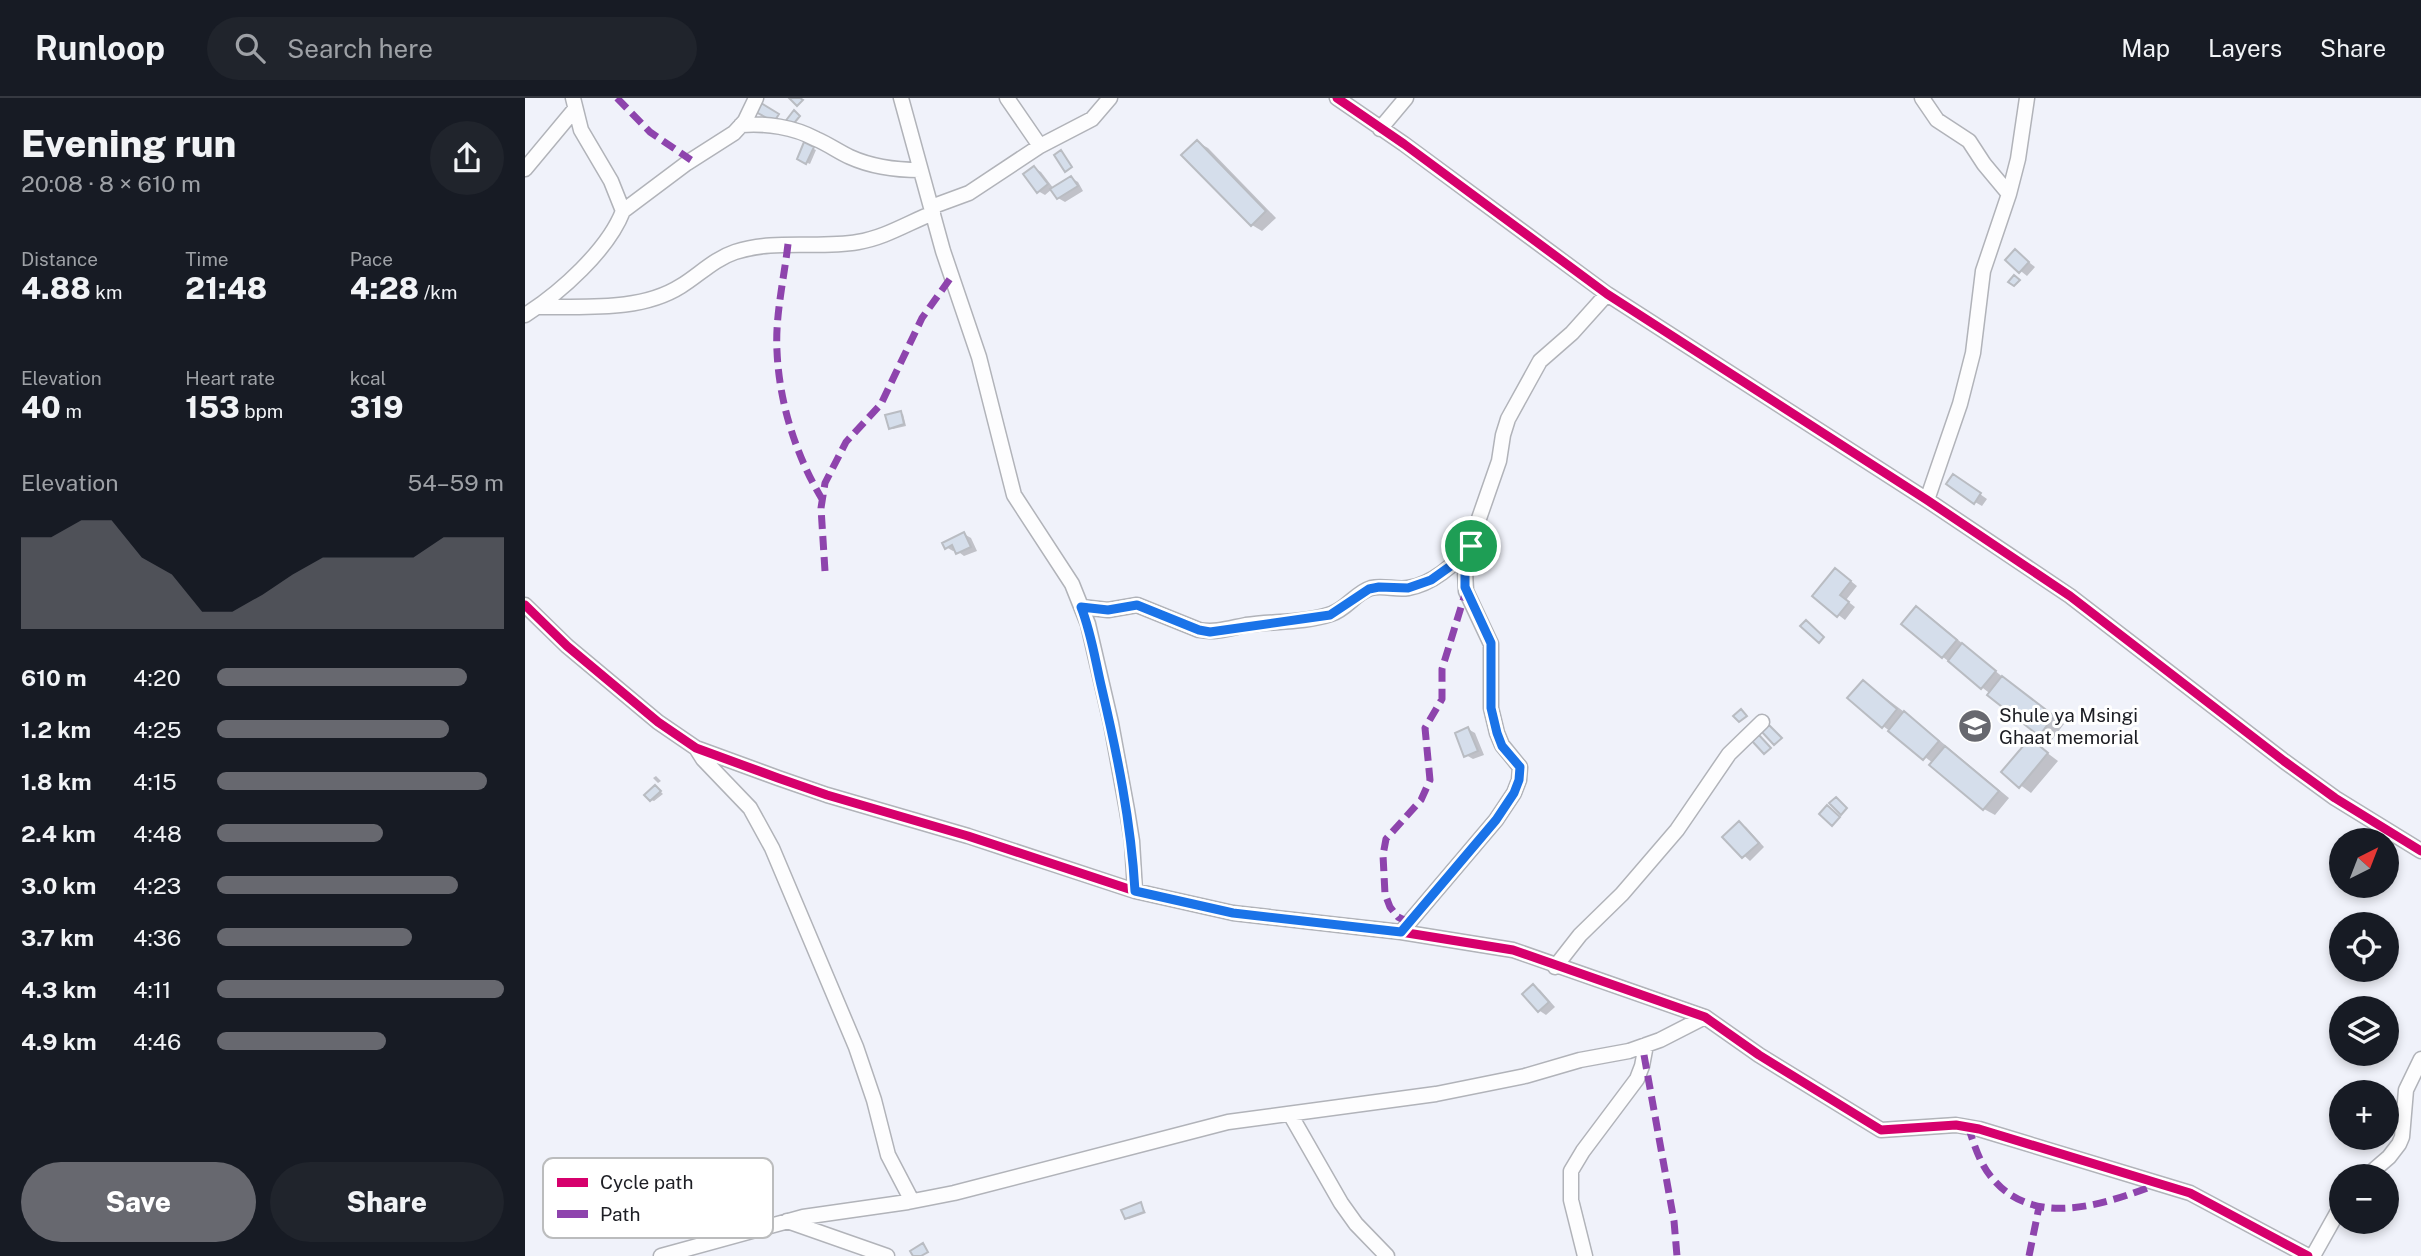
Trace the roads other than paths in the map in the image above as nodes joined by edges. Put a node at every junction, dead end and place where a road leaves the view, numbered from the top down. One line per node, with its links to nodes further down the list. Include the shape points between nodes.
1 (755, 98): 10 (street)
2 (901, 98): 14 (street)
3 (1007, 98): 12 (street)
4 (1110, 98): 12 (street, via 1092,119)
5 (1406, 98): 11 (street)
6 (1923, 98): 15 (street, via 1937,120 1969,141)
7 (2027, 98): 15 (street)
8 (1341, 100): 11 (street)
9 (574, 104): 13 (street); 17 (street, via 581,130)
10 (741, 125): 14 (street, via 798,131 872,165); 17 (street)
11 (1380, 129): 18 (street)
12 (1040, 146): 16 (street, via 969,193)
13 (525, 169)
14 (920, 170): 16 (street)
15 (2009, 194): 21 (street, via 1983,271 1973,353 1960,404)
16 (932, 210): 19 (street, via 867,240 780,244 734,253 681,286 639,302); 24 (street, via 979,356 1014,495 1072,584)
17 (623, 211): 19 (street, via 604,246)
18 (1607, 294): 21 (street); 22 (street, via 1540,361 1508,419)
19 (538, 307): 20 (street)
20 (525, 315)
21 (1927, 500): 27 (street, via 2070,597 2335,798)
22 (1471, 546): 24 (street, via 1431,580 1408,588 1369,589 1330,615 1210,632 1137,605 1108,610); 29 (street, via 1465,587 1491,643 1491,708 1502,746 1520,767 1519,780 1496,820)
23 (525, 605): 26 (street, via 610,683)
24 (1081, 607): 28 (street, via 1111,723 1132,841)
25 (1762, 722): 30 (street, via 1729,754 1677,830)
26 (696, 748): 28 (street, via 827,796); 36 (street, via 750,808 772,848 856,1047 888,1155)
27 (2421, 851)
28 (1135, 891): 29 (street, via 1233,913)
29 (1401, 932): 30 (street, via 1513,950)
30 (1555, 967): 31 (street)
31 (1705, 1017): 32 (street); 45 (street, via 1881,1130 1956,1125 1979,1129 2190,1193)
32 (1646, 1045): 34 (street, via 1436,1094); 44 (street, via 1637,1079 1571,1171 1571,1200)
33 (2421, 1059): 35 (street, via 2406,1090 2402,1137)
34 (1290, 1114): 36 (street, via 1228,1122); 43 (street, via 1341,1203)
35 (2380, 1164)
36 (912, 1201): 37 (street)
37 (787, 1221): 38 (street); 42 (street)
38 (773, 1225)
39 (2329, 1226): 45 (street)
40 (726, 1238): 41 (street)
41 (661, 1256)
42 (887, 1256)
43 (1387, 1256)
44 (1585, 1256)
45 (2311, 1256)

